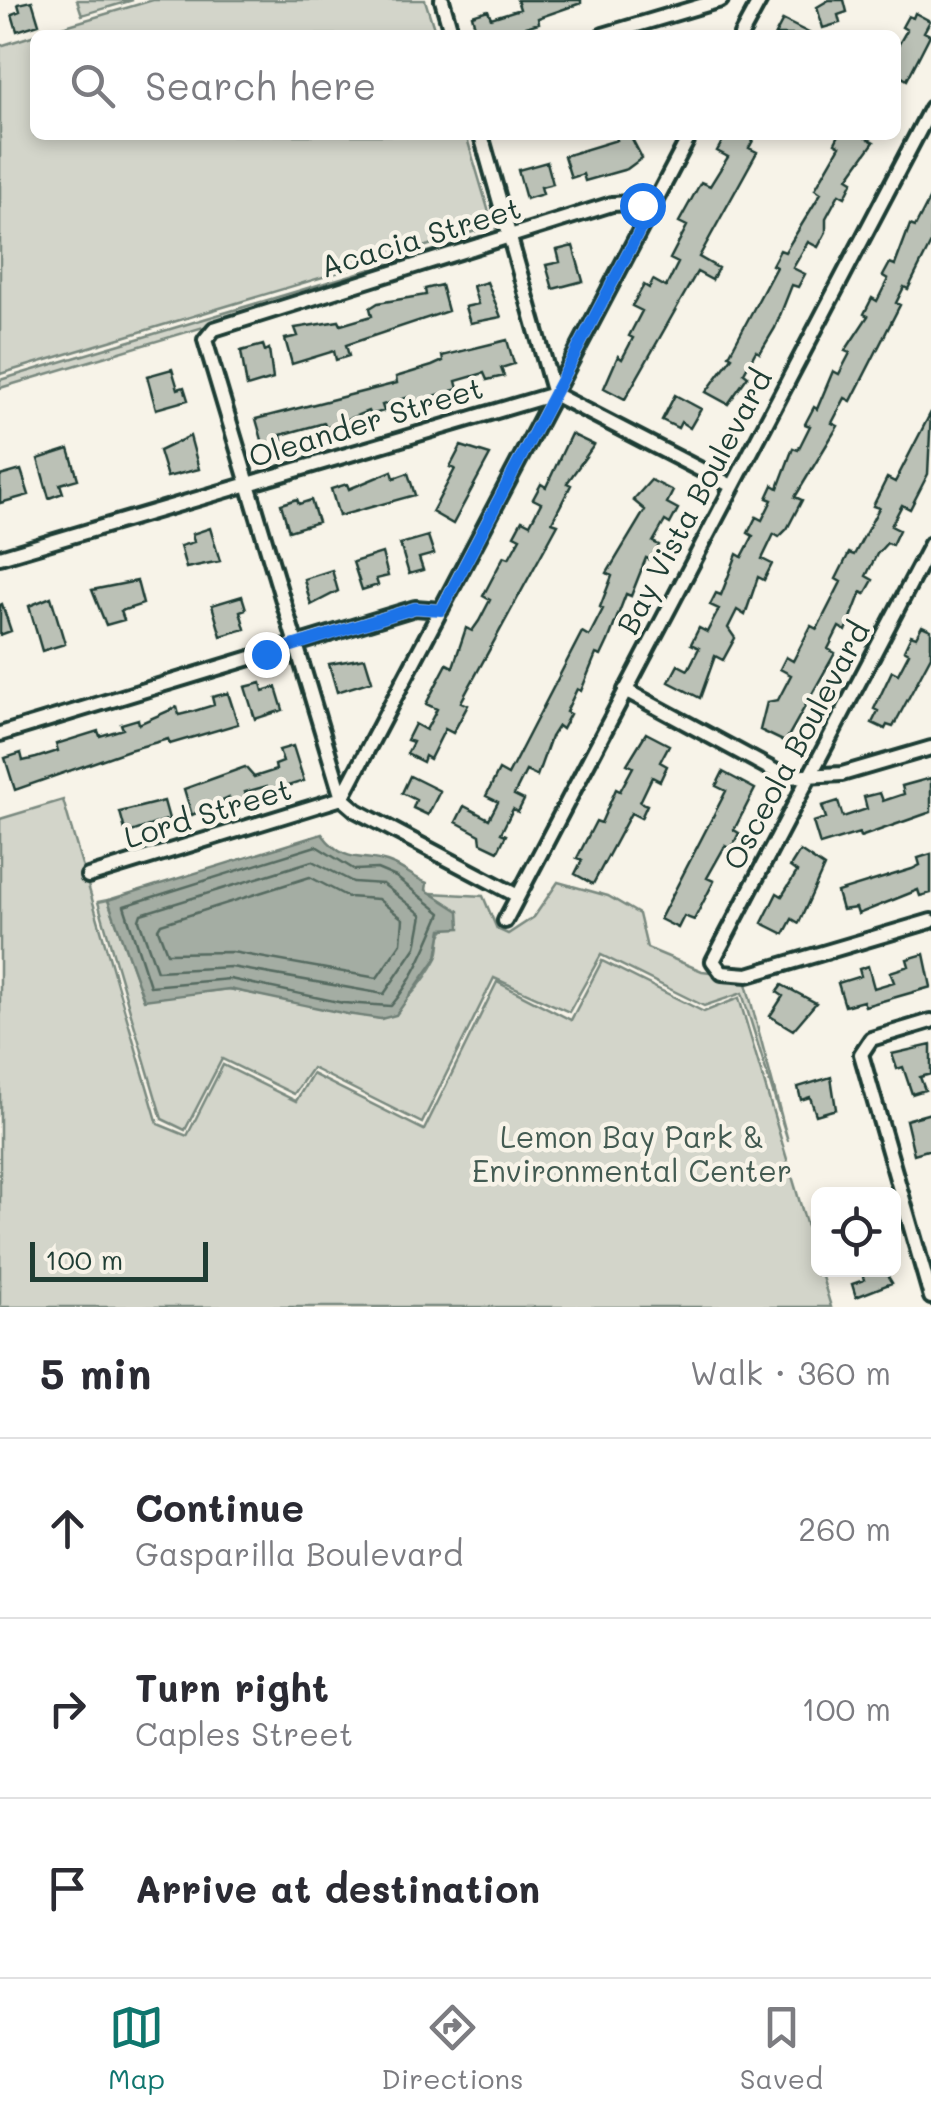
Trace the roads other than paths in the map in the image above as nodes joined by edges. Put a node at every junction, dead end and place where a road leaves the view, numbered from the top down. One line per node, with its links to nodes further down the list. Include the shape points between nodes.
1 (442, 0): 4 (street)
2 (721, 0): 5 (street)
3 (760, 0): 6 (street)
4 (451, 30)
5 (620, 30)
6 (745, 30)
7 (931, 108): 14 (street, Bay Vista Boulevard)
8 (482, 140): 11 (street)
9 (687, 140): 10 (street)
10 (651, 209): 11 (street, Acacia Street, via 621,202); 12 (street)
11 (510, 237): 12 (street); 13 (street, Acacia Street, via 207,334)
12 (554, 394): 13 (street, Oleander Street); 14 (street); 17 (street)
13 (246, 485): 16 (street, Oleander Street); 18 (street)
14 (732, 486): 19 (street, Bay Vista Boulevard)
15 (930, 547): 22 (street, Osceola Boulevard)
16 (0, 557)
17 (441, 610): 18 (street, via 415,608); 23 (street)
18 (294, 645): 20 (street); 23 (street)
19 (625, 690): 22 (street, via 786,778); 25 (street, Bay Vista Boulevard)
20 (0, 734)
21 (931, 748): 22 (street)
22 (808, 780): 27 (street, Osceola Boulevard, via 713,961 720,971 748,975)
23 (342, 798): 24 (street, Lord Street); 25 (street)
24 (88, 876)
25 (516, 895): 26 (street, Bay Vista Boulevard)
26 (505, 921)
27 (931, 921)
28 (931, 1021): 29 (street, via 871,1038 862,1062)
29 (931, 1297)

